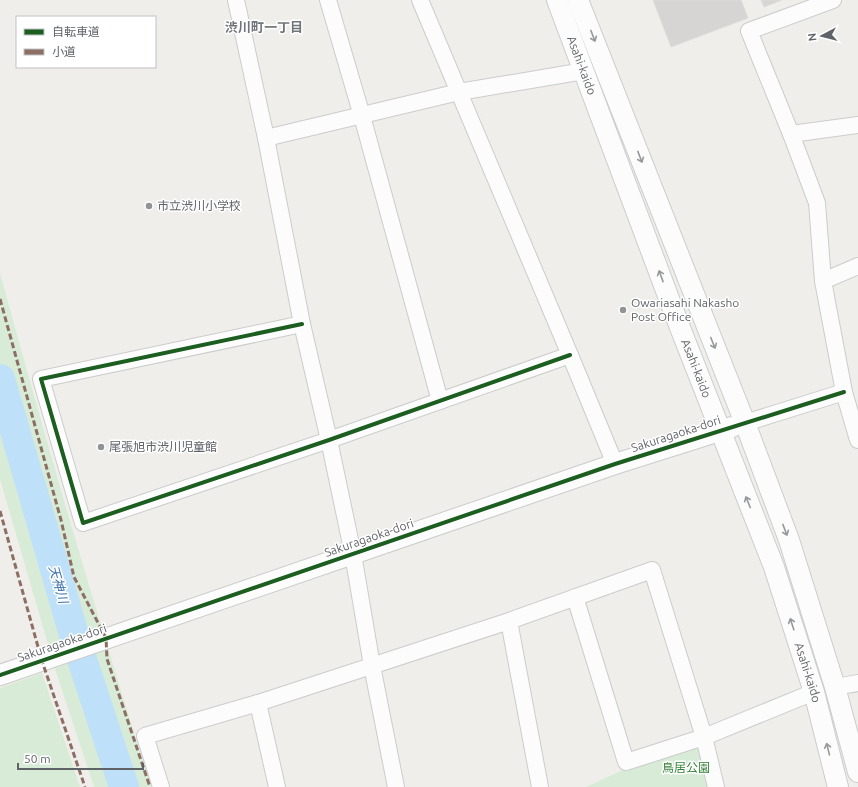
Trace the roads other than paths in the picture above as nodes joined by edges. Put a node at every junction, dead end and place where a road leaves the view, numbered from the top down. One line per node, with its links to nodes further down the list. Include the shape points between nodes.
1 (236, 0): 12 (street)
2 (328, 0): 9 (street)
3 (420, 0): 8 (street)
4 (557, 0): 7 (street, Asahi-kaido)
5 (578, 0): 19 (street, Asahi-kaido, one-way to 19)
6 (834, 0): 11 (street, via 749,31)
7 (584, 71): 8 (street); 20 (street, Asahi-kaido, one-way to 7)
8 (459, 92): 9 (street); 16 (street)
9 (362, 116): 12 (street); 18 (street)
10 (858, 125): 11 (street)
11 (791, 134): 14 (street, via 817,203)
12 (266, 138): 15 (street)
13 (858, 266): 14 (street)
14 (823, 281): 17 (street)
15 (302, 324): 21 (street); 21 (street, via 41,379 83,523)
16 (570, 355): 18 (street); 23 (street)
17 (844, 392): 19 (street); 22 (street)
18 (440, 401): 21 (street)
19 (745, 422): 20 (street, Sakuragaoka-dori); 30 (street, Asahi-kaido, one-way to 30, via 797,562)
20 (720, 431): 23 (street, Sakuragaoka-dori); 31 (street, Asahi-kaido, one-way to 20, via 774,567)
21 (329, 440): 24 (street)
22 (858, 440)
23 (615, 464): 24 (street, Sakuragaoka-dori)
24 (353, 554): 27 (street); 28 (street, Sakuragaoka-dori)
25 (575, 597): 26 (street); 33 (street, via 626,762); 33 (street, via 652,570)
26 (509, 621): 27 (street); 38 (street)
27 (372, 666): 32 (street); 37 (street)
28 (0, 676)
29 (858, 683): 30 (street)
30 (834, 687): 34 (street, Asahi-kaido)
31 (814, 692): 33 (street); 40 (street, Asahi-kaido, one-way to 31)
32 (258, 703): 35 (street, via 145,736); 36 (street)
33 (704, 737): 39 (street)
34 (858, 772)
35 (161, 787)
36 (277, 787)
37 (396, 787)
38 (540, 787)
39 (716, 787)
40 (838, 787)

